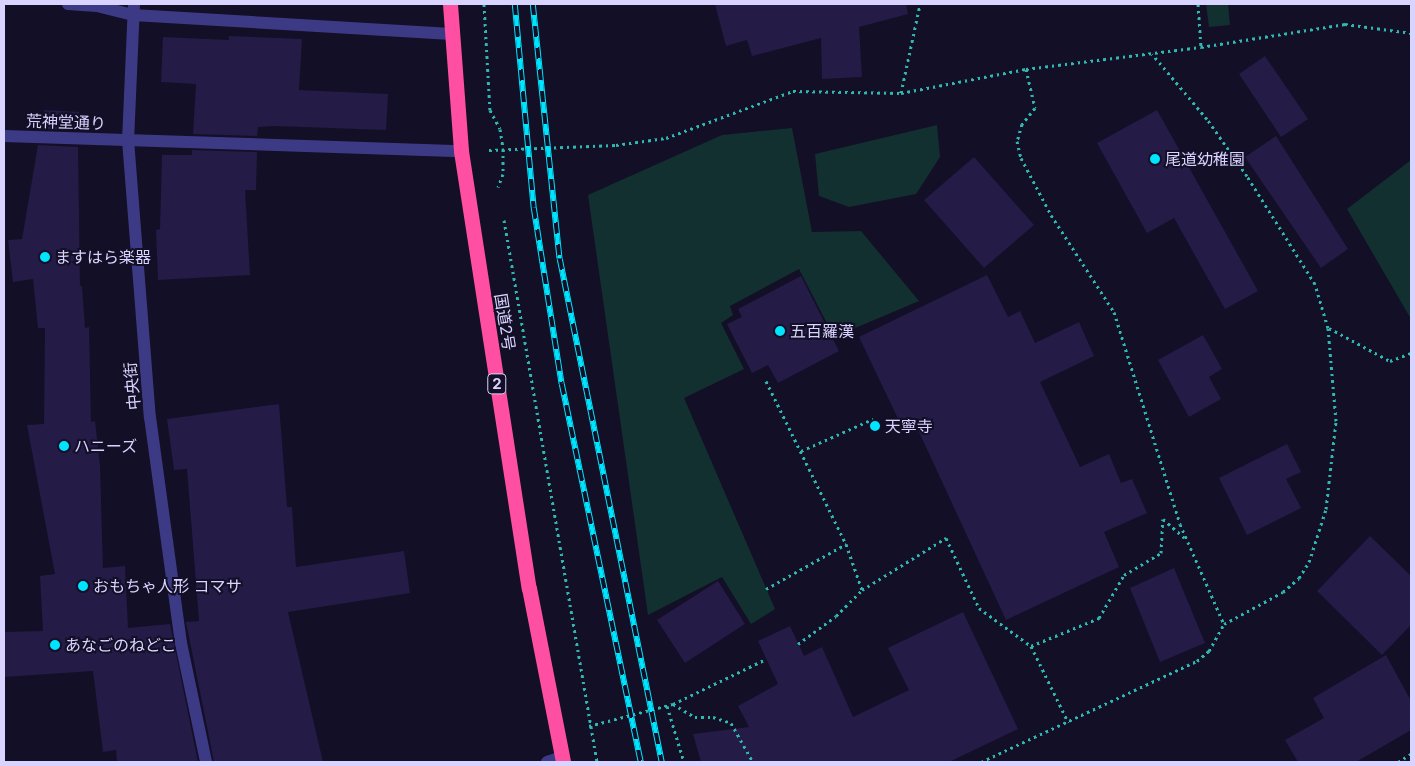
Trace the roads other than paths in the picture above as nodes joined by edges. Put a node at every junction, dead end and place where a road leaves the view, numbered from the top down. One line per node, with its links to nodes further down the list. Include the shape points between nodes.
1 (68, 4): 3 (street)
2 (450, 4): 4 (highway, 国道2号 / 2)
3 (133, 9): 4 (street); 6 (street, 中央街)
4 (452, 34): 7 (highway, 国道2号 / 2)
5 (4, 136): 6 (street, 荒神堂通り)
6 (128, 140): 7 (street, 荒神堂通り); 9 (street, 中央街, via 150,417 181,643)
7 (461, 151): 8 (highway, 国道2号 / 2, via 529,588)
8 (562, 759): 10 (street)
9 (206, 762)
10 (547, 762)

